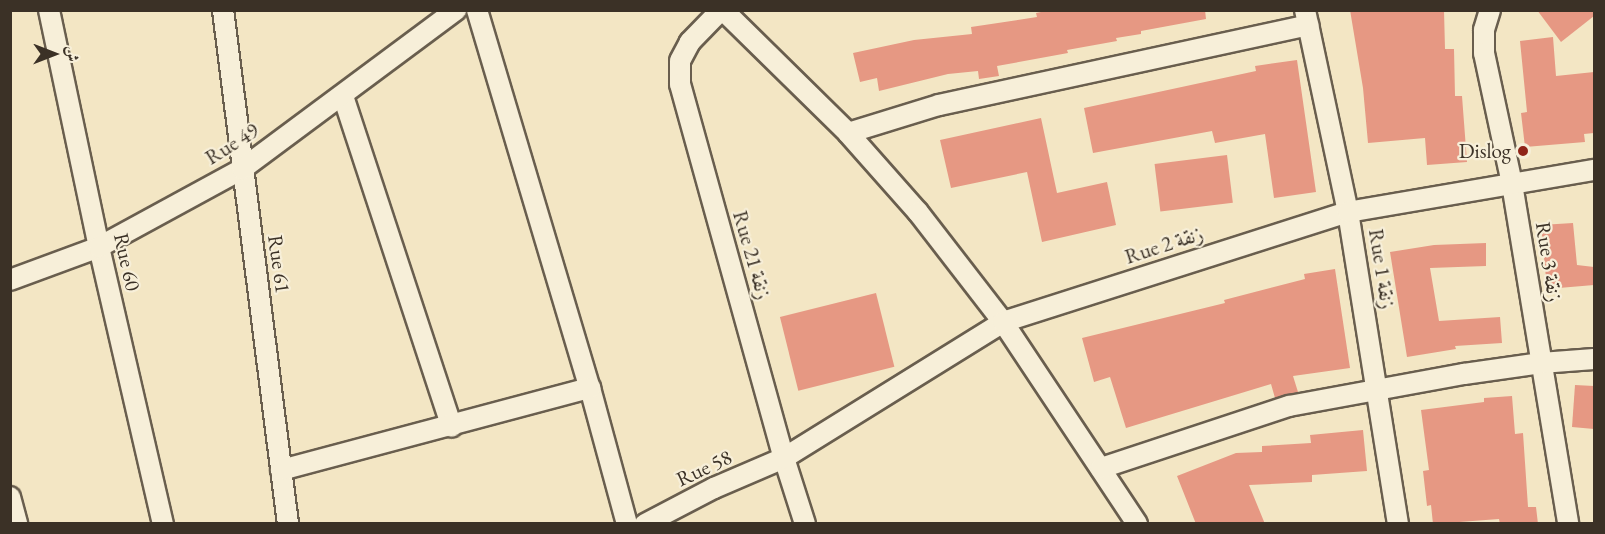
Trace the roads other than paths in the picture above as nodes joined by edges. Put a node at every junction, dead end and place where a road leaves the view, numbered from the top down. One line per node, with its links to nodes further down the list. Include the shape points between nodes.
1 (49, 10): 14 (street, Rue 60)
2 (223, 10): 10 (street, Rue 61)
3 (456, 10): 8 (street, Rue 49)
4 (477, 10): 19 (street)
5 (722, 10): 9 (street); 22 (street, Rue 21 زنقة, via 690,42 680,61 680,84)
6 (1490, 10): 12 (street, Rue 3 زنقة, via 1484,30 1484,53)
7 (1307, 18): 9 (street, via 939,105); 13 (street, Rue 1 زنقة)
8 (343, 96): 10 (street, Rue 49); 21 (street)
9 (848, 134): 16 (street, via 918,212)
10 (242, 169): 14 (street, Rue 49); 24 (street, Rue 61)
11 (1594, 170): 12 (street, Rue 2 زنقة)
12 (1512, 184): 13 (street, Rue 2 زنقة); 18 (street, Rue 3 زنقة)
13 (1348, 212): 16 (street, Rue 2 زنقة); 20 (street, Rue 1 زنقة)
14 (99, 247): 15 (street, Rue 49); 27 (street, Rue 60)
15 (10, 280)
16 (1003, 322): 22 (street, Rue 2 زنقة); 23 (street)
17 (1594, 359): 18 (street)
18 (1541, 363): 20 (street); 34 (street, Rue 3 زنقة)
19 (590, 388): 21 (street); 29 (street)
20 (1376, 390): 23 (street, via 1289,406); 33 (street, Rue 1 زنقة)
21 (452, 427): 24 (street)
22 (784, 458): 30 (street, Rue 58); 31 (street, Rue 21 زنقة)
23 (1101, 468): 32 (street)
24 (281, 470): 28 (street, Rue 61)
25 (10, 497): 26 (street)
26 (17, 524)
27 (163, 524)
28 (288, 524)
29 (627, 524)
30 (645, 524)
31 (805, 524)
32 (1137, 524)
33 (1398, 524)
34 (1568, 524)

